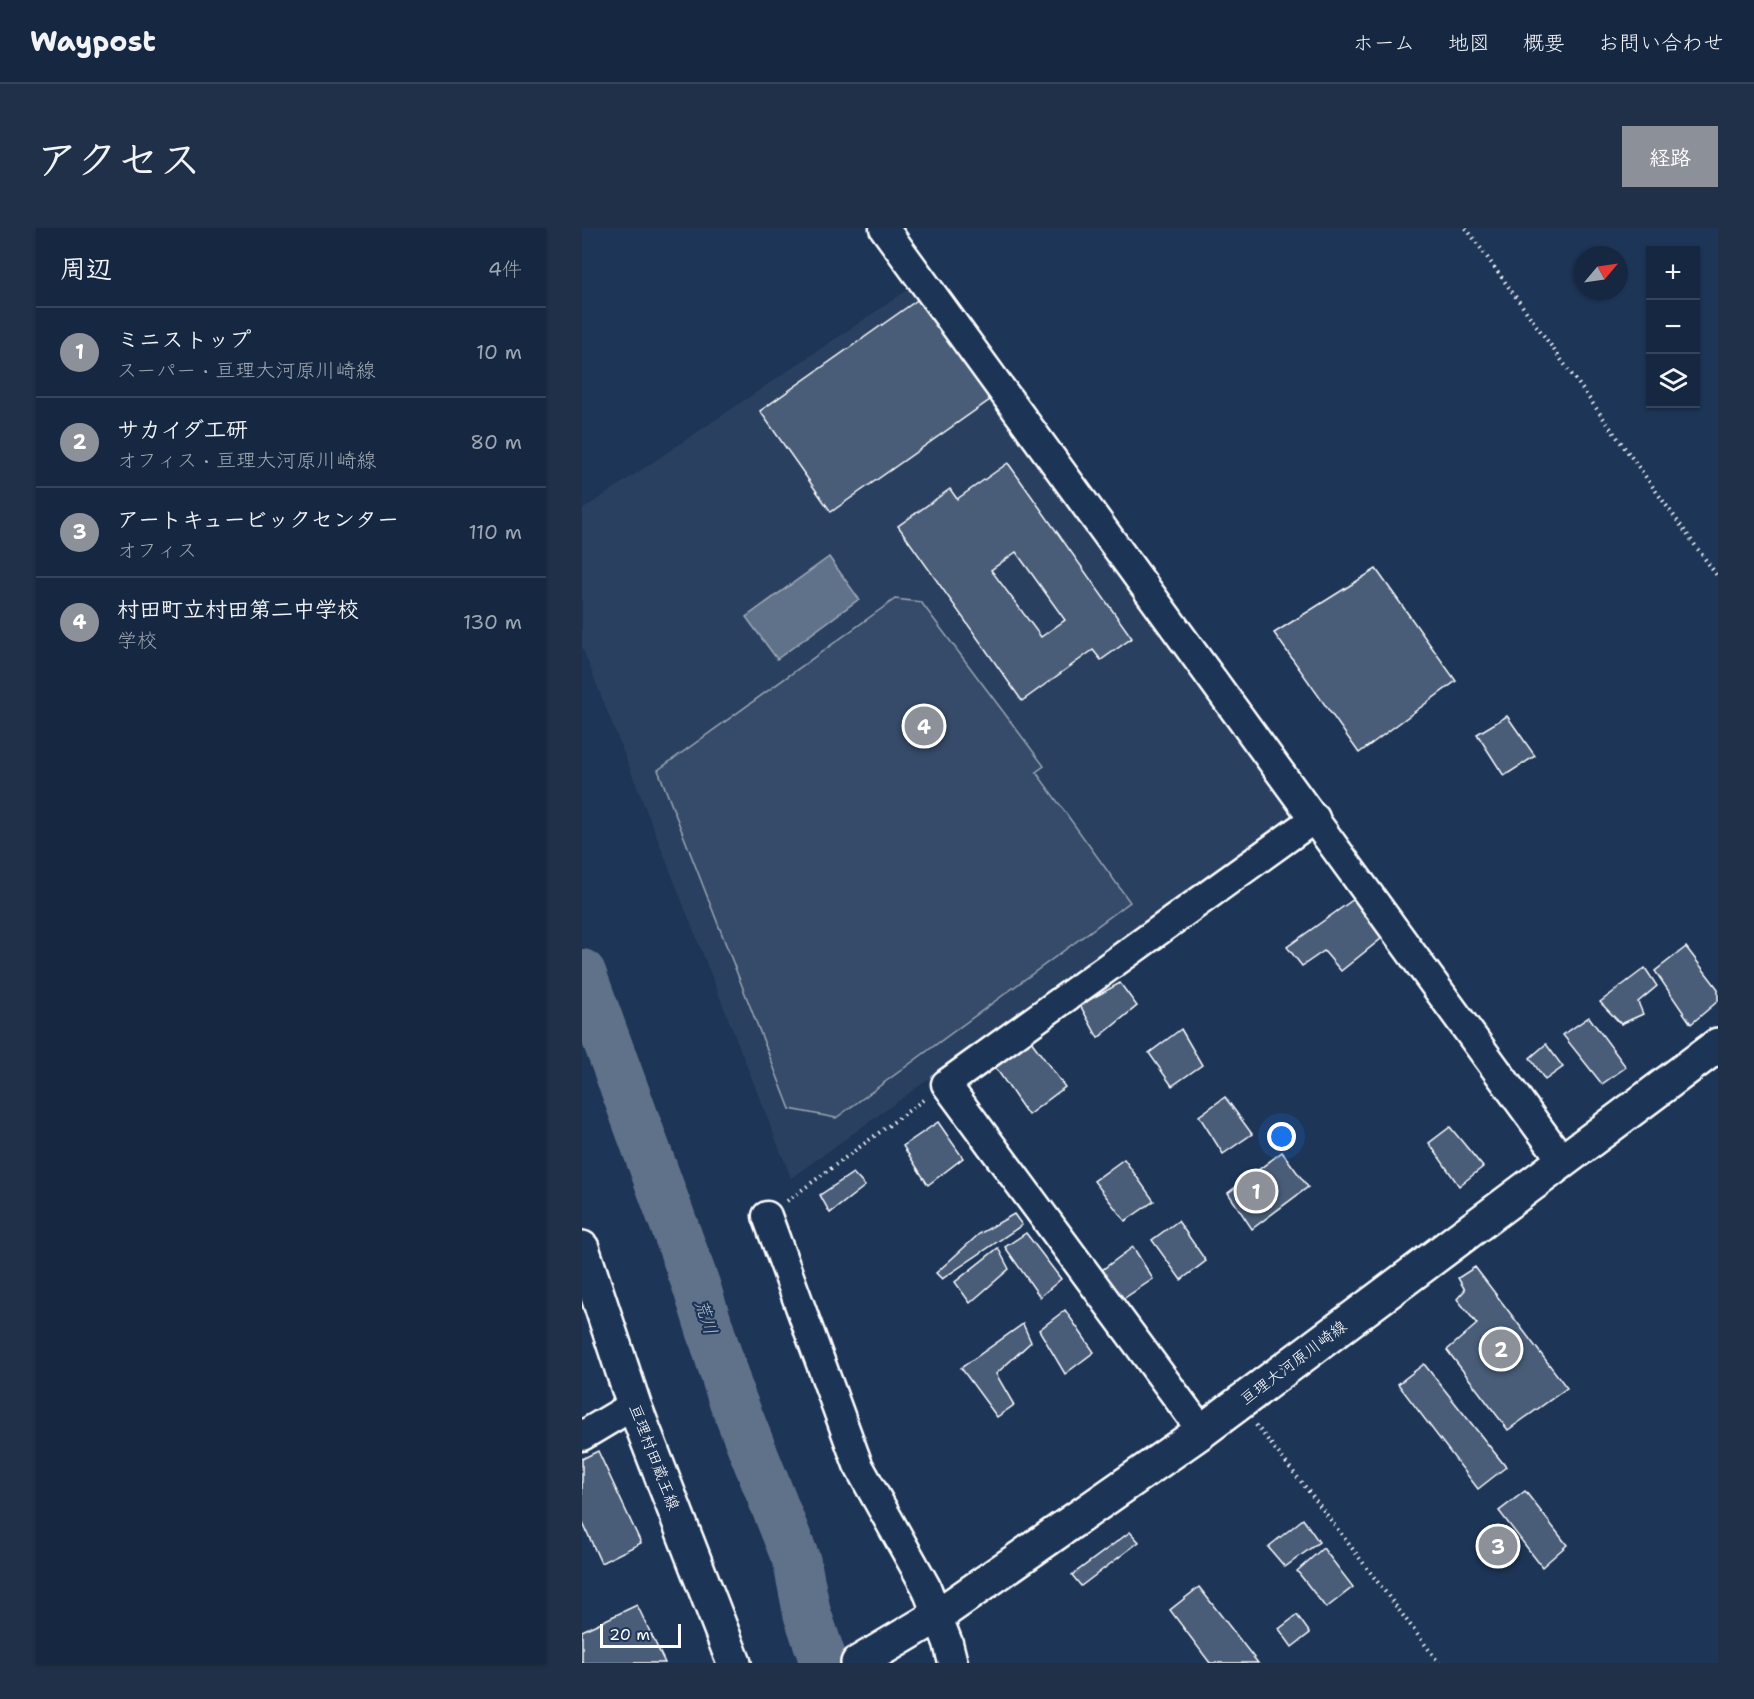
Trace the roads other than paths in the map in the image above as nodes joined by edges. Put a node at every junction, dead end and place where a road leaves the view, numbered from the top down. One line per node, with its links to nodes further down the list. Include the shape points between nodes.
1 (884, 228): 2 (street)
2 (1315, 818): 4 (street); 8 (street, via 946,1084)
3 (1718, 1045): 4 (main road, 亘理大河原川崎線)
4 (1562, 1161): 8 (main road, 亘理大河原川崎線)
5 (767, 1216): 10 (street, via 858,1465 926,1587)
6 (582, 1248): 7 (main road, 亘理村田蔵王線)
7 (634, 1405): 9 (street); 11 (main road, 亘理村田蔵王線)
8 (1202, 1431): 10 (main road, 亘理大河原川崎線)
9 (582, 1436)
10 (929, 1621): 12 (main road, 亘理大河原川崎線); 13 (street, via 948,1643)
11 (734, 1663)
12 (858, 1663)
13 (953, 1663)

